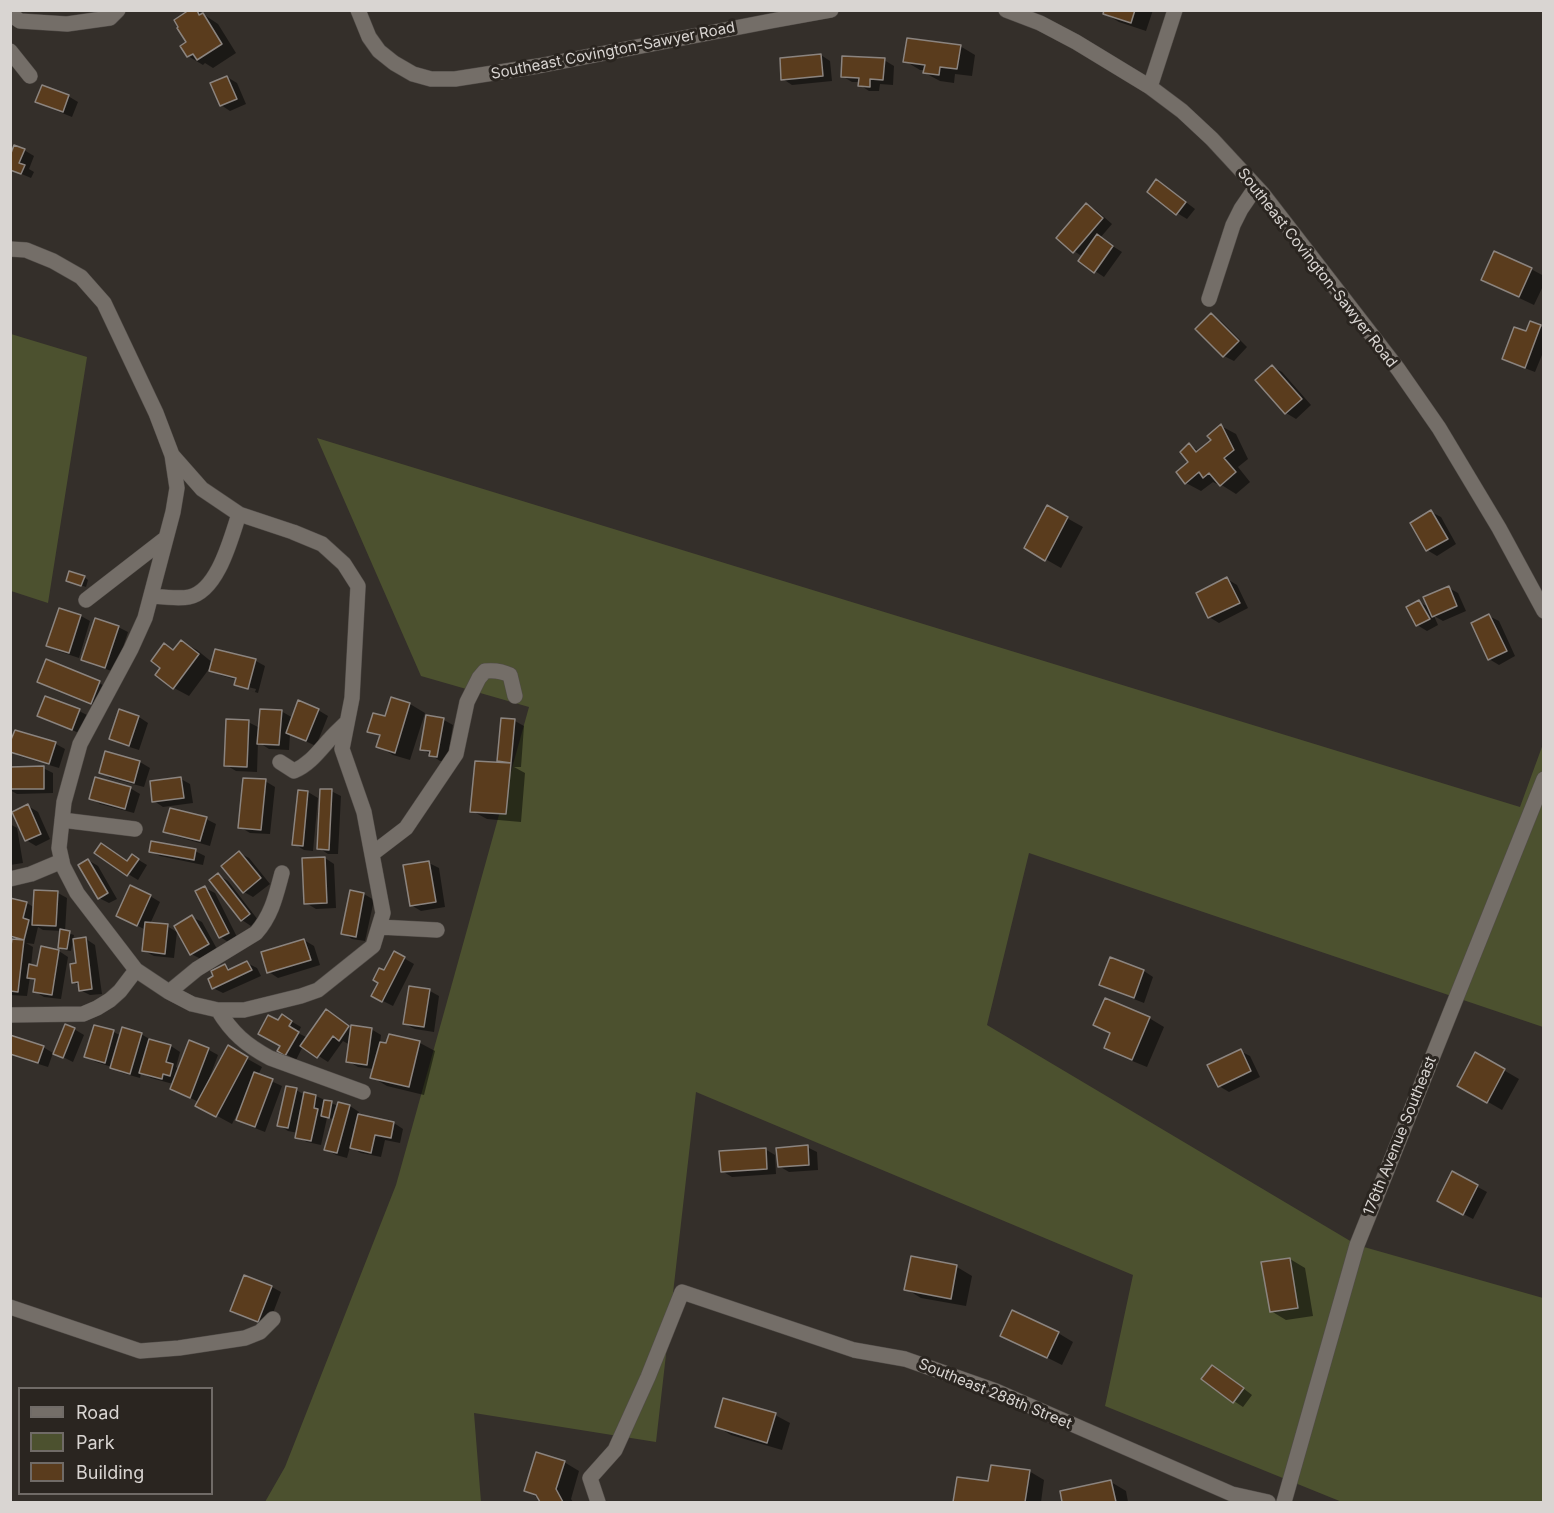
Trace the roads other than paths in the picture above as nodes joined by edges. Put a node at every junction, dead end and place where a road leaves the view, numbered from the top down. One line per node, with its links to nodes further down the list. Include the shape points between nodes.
1 (118, 10): 6 (street, via 110,18 67,24 20,21)
2 (358, 10): 7 (street, Southeast Covington-Sawyer Road, via 369,37 394,63 413,74 455,80)
3 (831, 10): 7 (street, Southeast Covington-Sawyer Road)
4 (1006, 10): 10 (street, Southeast Covington-Sawyer Road, via 1076,42)
5 (1175, 10): 10 (street)
6 (10, 14)
7 (772, 16)
8 (10, 51): 9 (street)
9 (30, 76)
10 (1150, 87): 11 (street, Southeast Covington-Sawyer Road, via 1212,139)
11 (1256, 187): 13 (street, via 1233,225); 19 (street, Southeast Covington-Sawyer Road, via 1398,369 1439,428)
12 (10, 249): 14 (street, via 26,250 81,277 104,303)
13 (1209, 299)
14 (172, 455): 15 (street, via 202,489); 16 (street, via 177,488)
15 (239, 514): 17 (street, via 217,572 204,590 189,597); 21 (street, via 322,544 345,564 358,586 352,698)
16 (166, 538): 17 (street); 18 (street)
17 (151, 596): 24 (street, via 131,650 80,744)
18 (86, 600)
19 (1544, 611)
20 (515, 696): 26 (street, via 510,675 485,671 468,702 456,754 406,828)
21 (347, 722): 22 (street, via 302,768 294,771); 26 (street, via 342,749 364,812)
22 (280, 762)
23 (1544, 779): 41 (street, 176th Avenue Southeast, via 1357,1245)
24 (62, 820): 25 (street); 27 (street)
25 (135, 829)
26 (372, 854): 30 (street, via 383,913)
27 (62, 861): 29 (street); 32 (street, via 77,893)
28 (282, 873): 33 (street, via 272,909 256,933 197,969)
29 (10, 879)
30 (379, 927): 31 (street); 34 (street, via 373,946 318,990 244,1010)
31 (437, 930)
32 (136, 970): 33 (street); 35 (street, via 110,1000 83,1014)
33 (169, 992): 34 (street, via 192,1004)
34 (218, 1010): 36 (street, via 246,1043 270,1058)
35 (10, 1015)
36 (363, 1092)
37 (10, 1307): 38 (street, via 140,1351 244,1338 260,1332)
38 (273, 1319)
39 (598, 1503): 40 (street, Southeast 288th Street, via 590,1478 615,1450 682,1292 854,1350 905,1359 986,1387 1232,1494)
40 (1268, 1503)
41 (1284, 1503)

